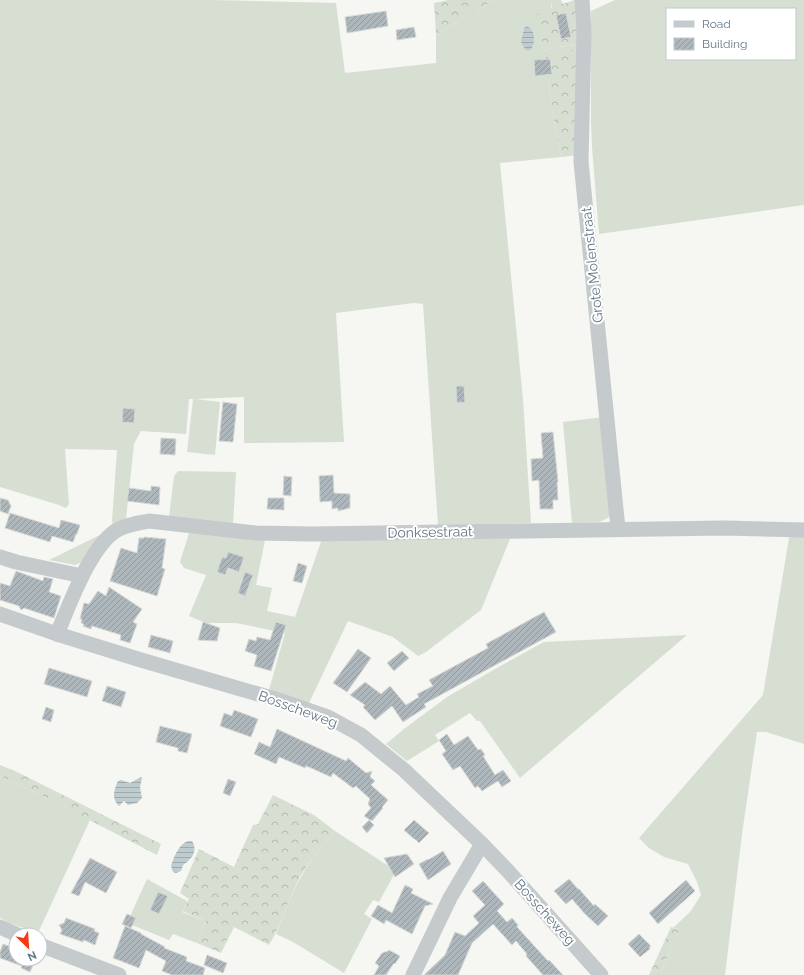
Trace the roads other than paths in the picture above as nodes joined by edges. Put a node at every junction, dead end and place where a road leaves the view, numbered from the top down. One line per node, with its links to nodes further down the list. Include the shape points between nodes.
1 (582, 0): 2 (street, Grote Molenstraat, via 584,30 581,162)
2 (618, 529): 3 (street, Donksestraat); 5 (street, Donksestraat, via 312,534 256,532 149,521 125,526 106,538)
3 (804, 530)
4 (0, 557): 5 (street)
5 (82, 576): 7 (street, Donksestraat)
6 (0, 614): 7 (street, Bosscheweg)
7 (57, 634): 8 (street, Bosscheweg, via 328,717 361,735 404,770)
8 (482, 844): 11 (street, via 450,898); 12 (street, Bosscheweg)
9 (48, 948): 10 (street)
10 (119, 975)
11 (413, 975)
12 (601, 975)

